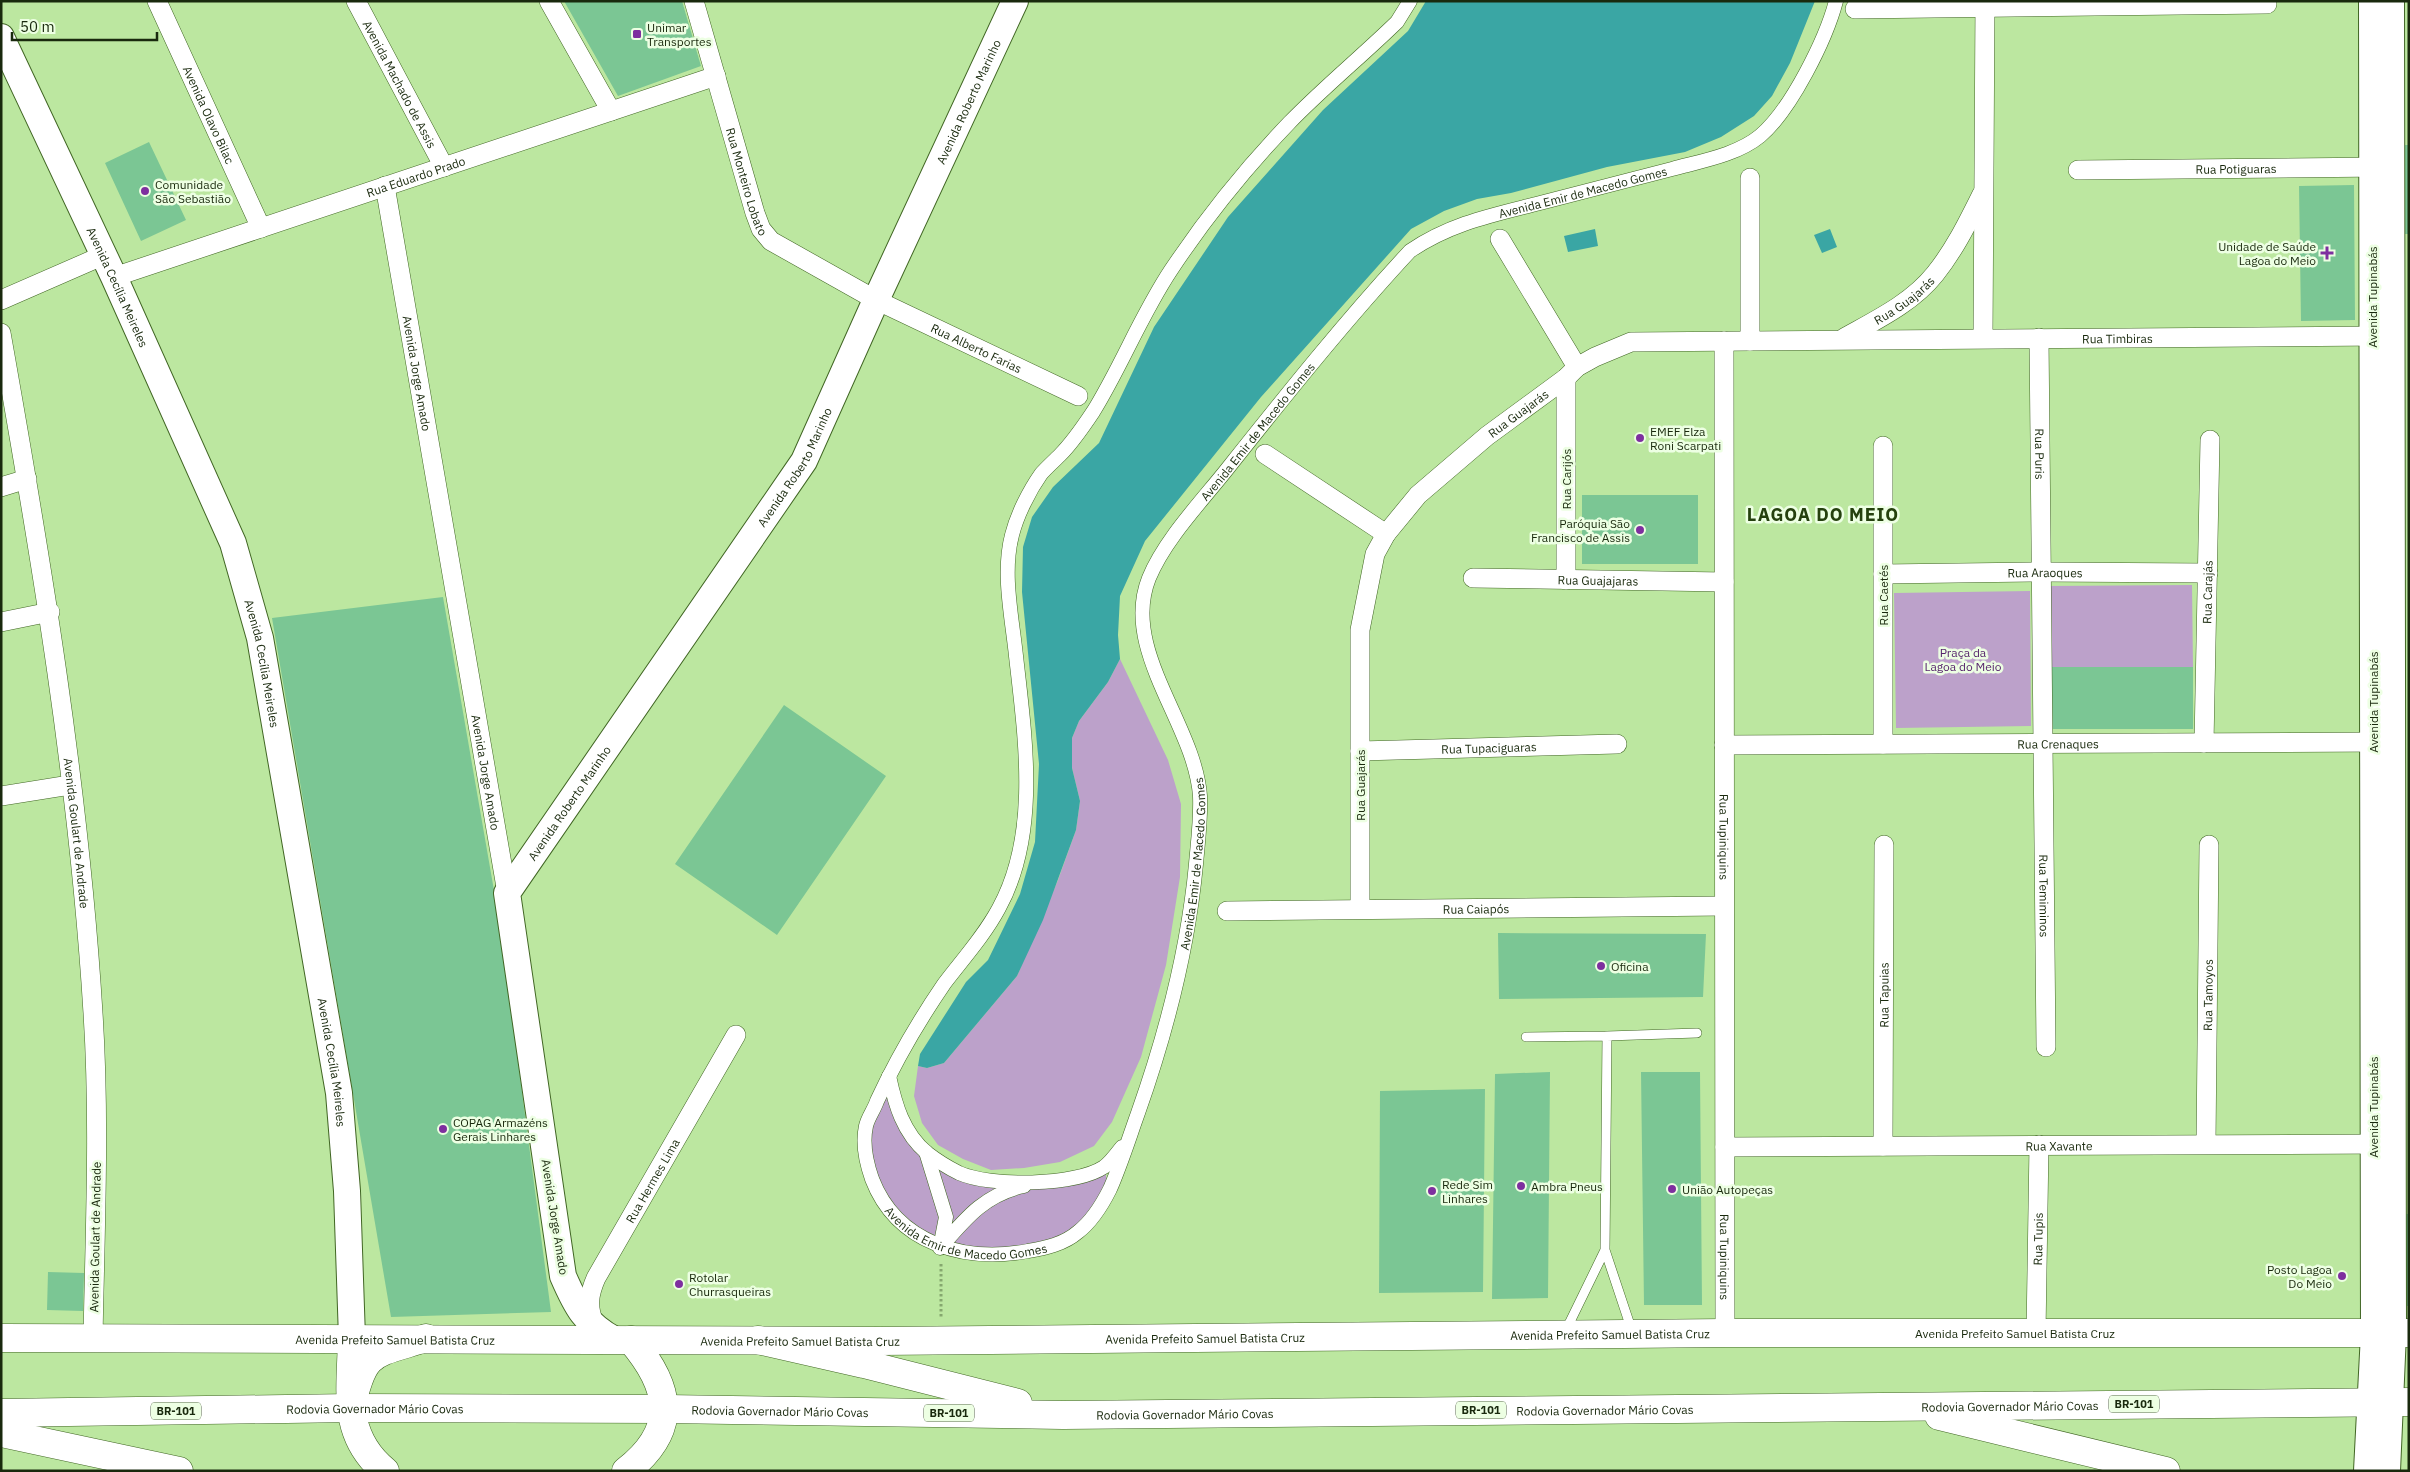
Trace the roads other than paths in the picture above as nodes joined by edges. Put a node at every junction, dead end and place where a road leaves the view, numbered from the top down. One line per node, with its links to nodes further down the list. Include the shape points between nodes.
1 (157, 1): 23 (street, Avenida Olavo Bilac)
2 (356, 1): 17 (street, Avenida Machado de Assis)
3 (549, 1): 16 (street)
4 (694, 1): 15 (street, Rua Monteiro Lobato)
5 (1015, 1): 28 (main road, Avenida Roberto Marinho)
6 (1410, 1): 75 (street, Avenida Emir de Macedo Gomes, via 1397,22 1287,125 1198,232 1166,277 1091,416 1042,473 1025,502 1011,538 1008,582 1025,765 1026,813 1018,858 1003,900 982,936 911,1033)
7 (1836, 1): 77 (street, Avenida Emir de Macedo Gomes, via 1806,72 1781,112 1761,135 1744,147 1692,164 1476,220 1432,236 1410,251 1247,444 1167,548 1148,579 1142,610 1146,643 1155,672 1196,767 1200,824 1192,910 1182,968 1165,1034)
8 (2372, 1): 13 (main road, Avenida Tupinabás)
9 (2391, 1): 13 (main road, Avenida Tupinabás)
10 (2267, 4): 11 (street)
11 (1985, 5): 12 (street); 22 (street, Rua Guajarás)
12 (1855, 9)
13 (2391, 28): 18 (main road, Avenida Tupinabás)
14 (1, 37): 26 (main road, Avenida Cecília Meireles)
15 (716, 76): 16 (street, Rua Eduardo Prado); 28 (street, Rua Monteiro Lobato, via 761,229 785,250)
16 (611, 111): 17 (street, Rua Eduardo Prado)
17 (444, 167): 21 (street, Rua Eduardo Prado)
18 (2382, 168): 19 (street, Rua Potiguaras); 25 (main road, Avenida Tupinabás)
19 (2078, 170)
20 (1750, 178): 35 (street)
21 (385, 186): 23 (street, Rua Eduardo Prado); 65 (street, Avenida Jorge Amado)
22 (1984, 188): 31 (street, Rua Guajarás); 33 (street, Rua Guajarás, via 1957,243 1934,275 1906,300)
23 (260, 228): 26 (street, Rua Eduardo Prado)
24 (1500, 239): 36 (street)
25 (2391, 249): 30 (main road, Avenida Tupinabás)
26 (109, 266): 27 (street, Rua Eduardo Prado); 94 (main road, Avenida Cecília Meireles, via 233,544 260,638 339,1092 347,1191)
27 (1, 300)
28 (876, 300): 37 (street, Rua Alberto Farias); 65 (main road, Avenida Roberto Marinho, via 804,461)
29 (1, 333): 42 (street, Avenida Goulart de Andrade)
30 (2382, 336): 32 (street, Rua Timbiras); 41 (main road, Avenida Tupinabás)
31 (1983, 338): 32 (street, Rua Timbiras); 33 (street, Rua Timbiras)
32 (2040, 338): 45 (street, Rua Puris)
33 (1843, 339): 35 (street, Rua Guajarás)
34 (1724, 341): 35 (street, Rua Guajarás); 36 (street, Rua Guajarás, via 1631,342 1595,357); 50 (street, Rua Tupiniquins)
35 (1750, 341)
36 (1572, 373): 44 (street, Rua Guajarás, via 1487,436 1418,495); 49 (street, Rua Carijós)
37 (1078, 396)
38 (2210, 440): 46 (street, Rua Carajás)
39 (1883, 446): 47 (street, Rua Caetés)
40 (1264, 454): 44 (street)
41 (2391, 468): 53 (main road, Avenida Tupinabás)
42 (27, 479): 43 (street); 51 (street, Avenida Goulart de Andrade)
43 (1, 487)
44 (1386, 534): 60 (street, Rua Guajarás, via 1376,554 1360,630)
45 (2041, 572): 46 (street, Rua Araoques); 47 (street, Rua Araoques); 55 (street, Rua Puris)
46 (2208, 573): 56 (street, Rua Carajás)
47 (1883, 574): 58 (street, Rua Caetés)
48 (1473, 578): 49 (street, Rua Guajajaras)
49 (1566, 580): 50 (street, Rua Guajajaras)
50 (1724, 582): 59 (street, Rua Tupiniquins)
51 (50, 612): 52 (street); 61 (street, Avenida Goulart de Andrade)
52 (1, 622)
53 (2391, 688): 54 (main road, Avenida Tupinabás)
54 (2383, 742): 56 (street, Rua Crenaques); 66 (main road, Avenida Tupinabás)
55 (2042, 743): 56 (street, Rua Crenaques); 58 (street, Rua Crenaques); 74 (street, Rua Temiminos)
56 (2204, 743)
57 (1617, 744): 60 (street, Rua Tupaciguaras)
58 (1883, 744): 59 (street, Rua Crenaques)
59 (1724, 745): 67 (street, Rua Tupiniquins)
60 (1360, 751): 68 (street, Rua Guajarás)
61 (70, 785): 62 (street); 93 (street, Avenida Goulart de Andrade, via 86,914 93,1016 96,1114)
62 (1, 796)
63 (1884, 845): 80 (street, Rua Tapuias)
64 (2209, 845): 78 (street, Rua Tamoyos)
65 (507, 894): 91 (main road, Avenida Jorge Amado, via 563,1276 578,1307)
66 (2391, 904): 76 (main road, Avenida Tupinabás)
67 (1724, 906): 68 (street, Rua Caiapós); 81 (street, Rua Tupiniquins)
68 (1360, 910): 69 (street, Rua Caiapós)
69 (1227, 911)
70 (1697, 1033): 72 (lane)
71 (736, 1035): 91 (street, Rua Hermes Lima, via 589,1294 590,1312)
72 (1607, 1036): 73 (lane); 85 (lane)
73 (1526, 1037)
74 (2046, 1047)
75 (889, 1076): 82 (street, Avenida Emir de Macedo Gomes, via 896,1108); 84 (street, Avenida Emir de Macedo Gomes, via 866,1126 865,1158 876,1190 898,1220)
76 (2388, 1129): 78 (street, Rua Xavante); 90 (main road, Avenida Tupinabás)
77 (1129, 1138): 83 (street, Avenida Emir de Macedo Gomes, via 1105,1166 1075,1179); 84 (street, Avenida Emir de Macedo Gomes, via 1108,1193 1080,1231 1055,1246 996,1256)
78 (2206, 1144): 79 (street, Rua Xavante)
79 (2039, 1145): 80 (street, Rua Xavante); 88 (street, Rua Tupis)
80 (1883, 1146): 81 (street, Rua Xavante)
81 (1725, 1147): 87 (street, Rua Tupiniquins)
82 (926, 1152): 83 (street, Avenida Emir de Macedo Gomes, via 960,1173 993,1180); 84 (street, via 946,1217)
83 (1040, 1182): 84 (street, via 1010,1188 971,1212)
84 (940, 1248)
85 (1606, 1250): 86 (lane); 89 (lane)
86 (1633, 1333): 87 (main road, Avenida Prefeito Samuel Batista Cruz); 89 (main road, Avenida Prefeito Samuel Batista Cruz)
87 (1725, 1333): 88 (main road, Avenida Prefeito Samuel Batista Cruz)
88 (2036, 1333): 90 (main road, Avenida Prefeito Samuel Batista Cruz)
89 (1564, 1334): 96 (main road, Avenida Prefeito Samuel Batista Cruz)
90 (2392, 1334): 97 (main road, Avenida Tupinabás)
91 (615, 1337): 95 (main road, Avenida Prefeito Samuel Batista Cruz); 96 (main road, Avenida Prefeito Samuel Batista Cruz); 100 (main road, via 648,1359)
92 (1, 1338): 93 (main road, Avenida Prefeito Samuel Batista Cruz)
93 (93, 1338): 94 (main road, Avenida Prefeito Samuel Batista Cruz)
94 (352, 1338): 95 (main road, Avenida Prefeito Samuel Batista Cruz); 99 (main road)
95 (426, 1338): 99 (main road, via 376,1355 366,1363 358,1376)
96 (758, 1340): 102 (main road)
97 (2389, 1402): 98 (main road, Rodovia Governador Mário Covas / BR-101); 108 (main road); 109 (main road)
98 (1898, 1406): 102 (main road, Rodovia Governador Mário Covas / BR-101); 107 (main road)
99 (351, 1408): 100 (main road, Rodovia Governador Mário Covas / BR-101); 101 (main road, Rodovia Governador Mário Covas / BR-101); 105 (main road, via 357,1437 370,1459)
100 (666, 1409): 102 (main road, Rodovia Governador Mário Covas / BR-101); 106 (main road, via 658,1433 642,1459)
101 (1, 1413)
102 (1063, 1415)
103 (1, 1433): 104 (main road)
104 (179, 1471)
105 (385, 1471)
106 (626, 1471)
107 (2166, 1471)
108 (2367, 1471)
109 (2387, 1471)

